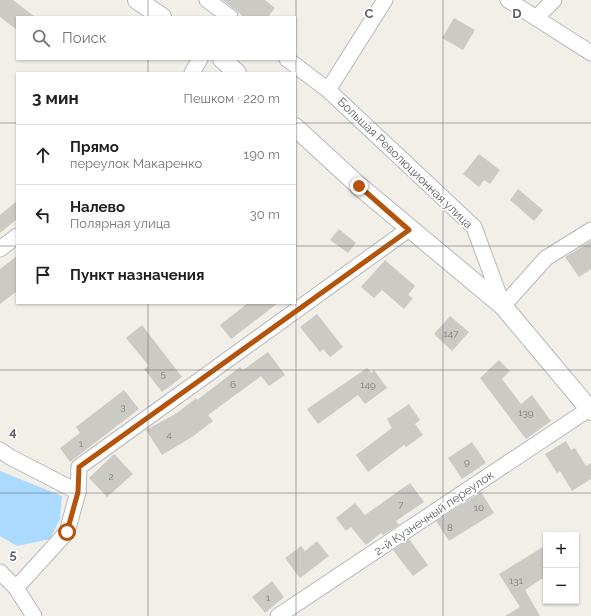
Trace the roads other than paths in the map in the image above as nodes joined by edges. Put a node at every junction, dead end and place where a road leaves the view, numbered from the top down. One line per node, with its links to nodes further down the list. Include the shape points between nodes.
1 (137, 0): 6 (street)
2 (207, 0): 7 (street)
3 (385, 0): 15 (street)
4 (508, 0): 8 (street)
5 (554, 0): 8 (street)
6 (161, 16)
7 (229, 16)
8 (536, 18): 9 (street)
9 (591, 53)
10 (199, 60): 13 (street)
11 (223, 60): 14 (street)
12 (288, 60): 15 (street, Большая Революционная улица)
13 (193, 72)
14 (236, 72)
15 (328, 90): 21 (street, Большая Революционная улица, via 474,227)
16 (296, 128): 17 (street, Большая Революционная улица)
17 (409, 230): 21 (street, Большая Революционная улица); 24 (street, via 79,467)
18 (591, 230): 21 (street, via 546,258)
19 (16, 237): 20 (street)
20 (0, 249)
21 (503, 306): 22 (street, Большая Революционная улица)
22 (590, 410): 28 (street, 2-й Кузнечный переулок)
23 (0, 450): 24 (street, via 10,458)
24 (78, 492): 26 (street, via 67,532)
25 (0, 572): 26 (street)
26 (16, 588): 27 (street)
27 (34, 616)
28 (278, 616)

